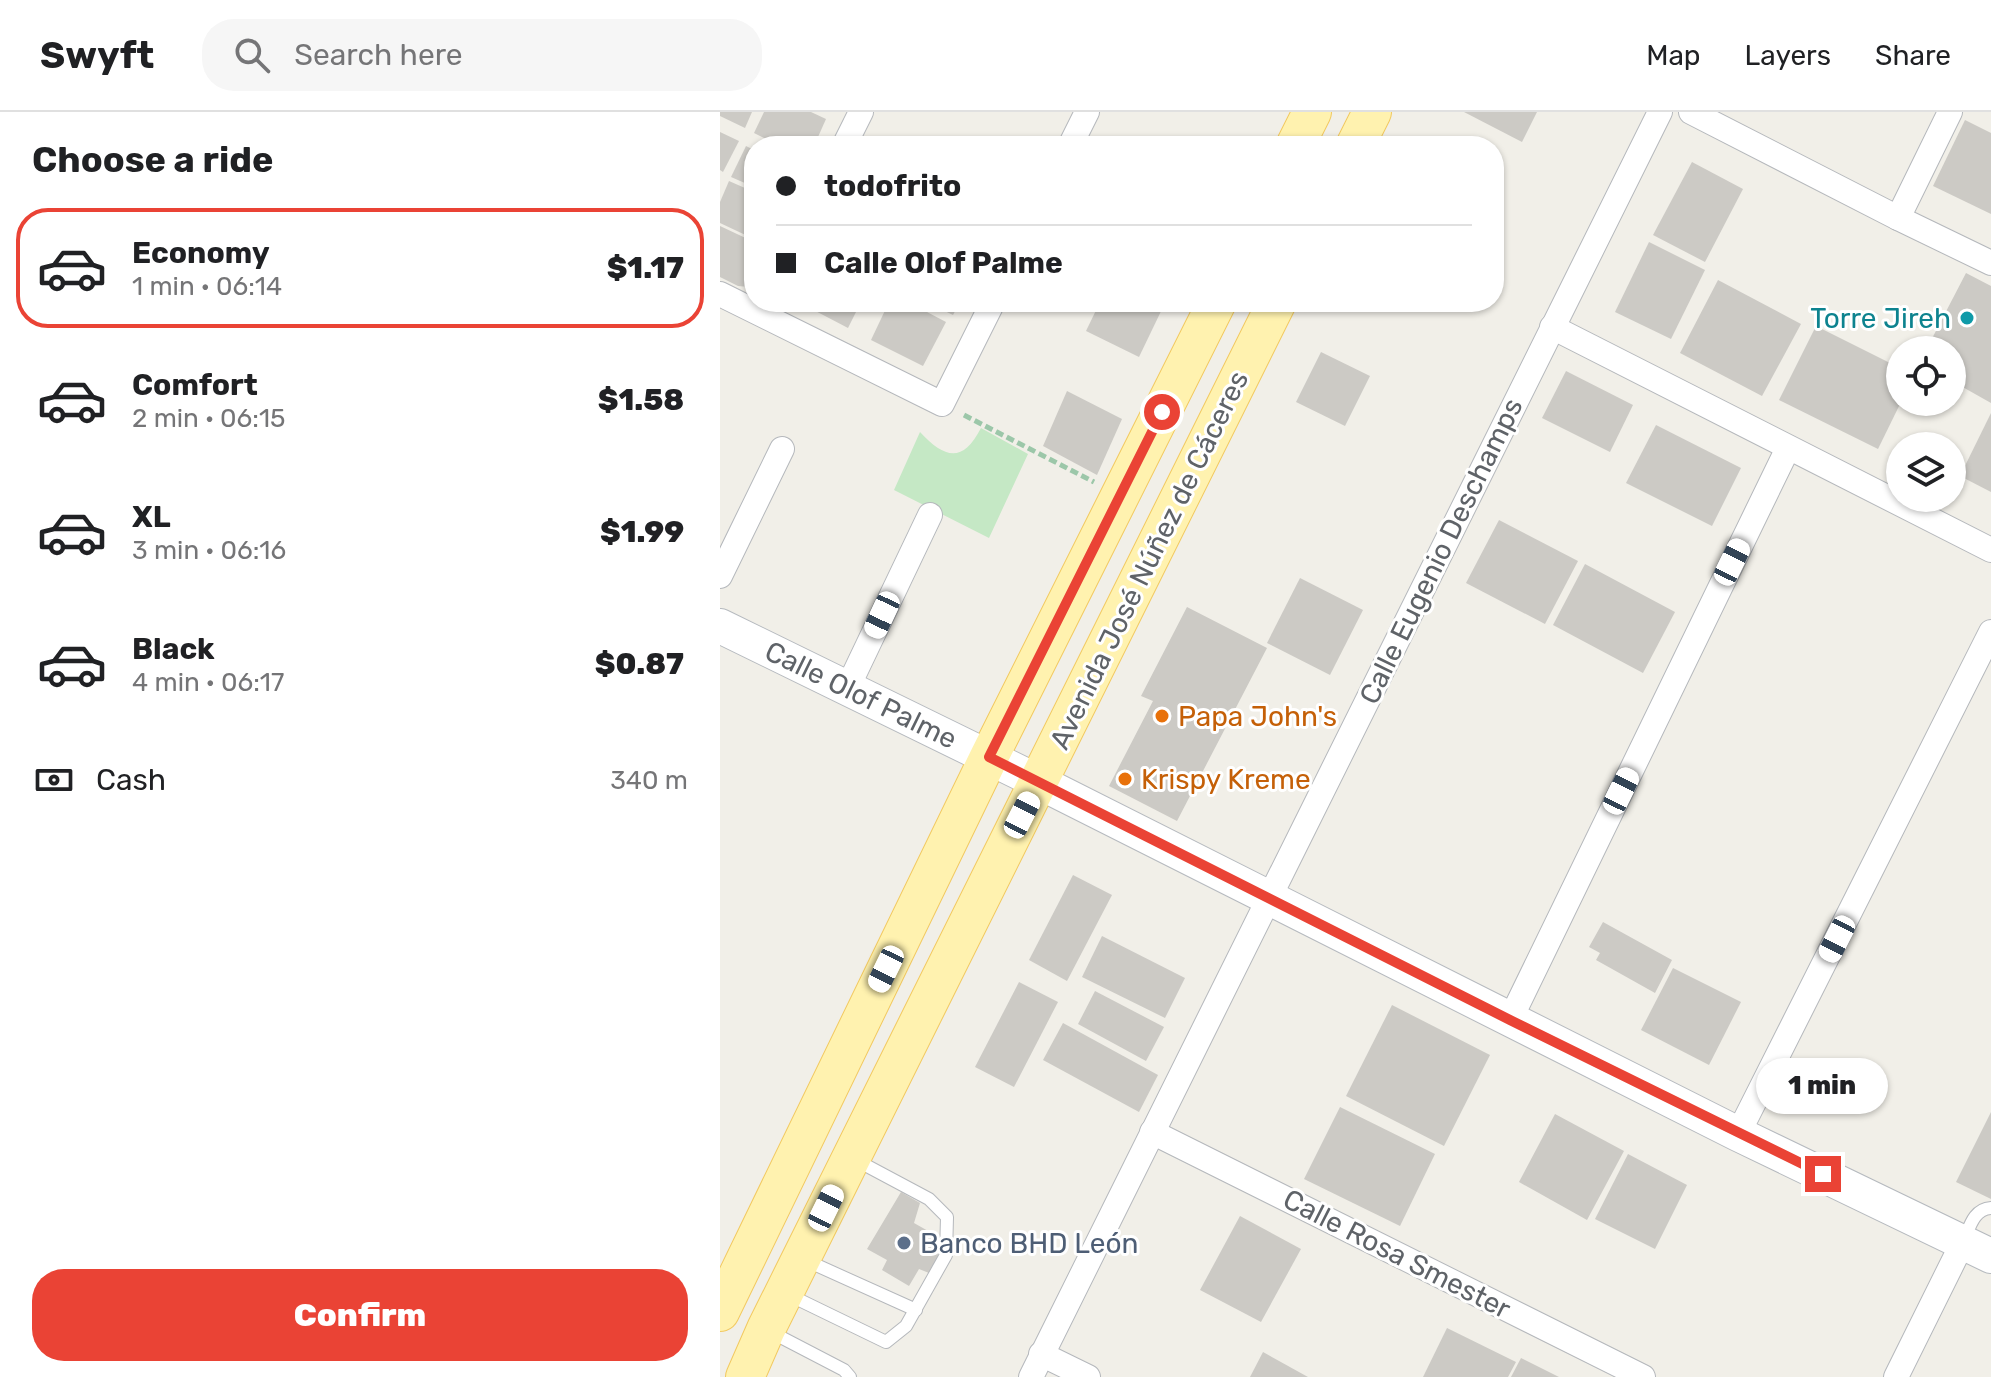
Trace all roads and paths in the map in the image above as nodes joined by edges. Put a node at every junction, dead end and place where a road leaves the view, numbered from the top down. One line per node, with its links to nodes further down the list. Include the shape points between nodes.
1 (861, 112): 8 (street)
2 (1087, 112): 9 (street)
3 (1312, 112): 10 (main road)
4 (1372, 112): 11 (main road)
5 (1660, 112): 20 (street, Calle Eugenio Deschamps)
6 (1691, 112): 12 (street)
7 (1950, 112): 12 (street)
8 (849, 136)
9 (1075, 136)
10 (1300, 136)
11 (1360, 136)
12 (1898, 218): 13 (street)
13 (1991, 263)
14 (720, 294): 15 (street)
15 (744, 302)
16 (771, 312): 21 (street)
17 (988, 312): 21 (street)
18 (1212, 312): 24 (main road, Avenida José Núñez de Cáceres)
19 (1272, 312): 32 (main road, Avenida José Núñez de Cáceres)
20 (1552, 327): 22 (street); 33 (street, Calle Eugenio Deschamps)
21 (942, 404): 24 (path)
22 (1788, 448): 26 (street); 34 (street)
23 (782, 449): 27 (street)
24 (1120, 495): 31 (main road, Avenida José Núñez de Cáceres)
25 (930, 515): 30 (street)
26 (1991, 550)
27 (720, 576)
28 (720, 626): 30 (street, Calle Olof Palme)
29 (1991, 632): 36 (street)
30 (847, 689): 31 (street, Calle Olof Palme)
31 (989, 757): 32 (street, Calle Olof Palme); 43 (main road, Avenida José Núñez de Cáceres)
32 (1039, 782): 33 (street, Calle Olof Palme); 37 (main road, Avenida José Núñez de Cáceres)
33 (1269, 896): 34 (street, Calle Olof Palme); 35 (street, Calle Eugenio Deschamps)
34 (1510, 1020): 36 (street, Calle Olof Palme)
35 (1152, 1132): 45 (street, Calle Eugenio Deschamps); 50 (street, Calle Rosa Smester)
36 (1738, 1134): 39 (street, Calle Olof Palme)
37 (851, 1158): 40 (main road, Avenida José Núñez de Cáceres); 42 (lane, via 929,1199 947,1217 946,1255)
38 (1991, 1208): 39 (lane, via 1976,1215)
39 (1977, 1249): 51 (street)
40 (802, 1258): 41 (main road, Avenida José Núñez de Cáceres); 42 (lane)
41 (784, 1293): 42 (lane, via 886,1342); 44 (main road, Avenida José Núñez de Cáceres)
42 (916, 1310)
43 (720, 1312)
44 (766, 1329): 46 (main road, Avenida José Núñez de Cáceres); 47 (lane)
45 (1041, 1354): 48 (street, Calle Eugenio Deschamps); 49 (street)
46 (745, 1377)
47 (850, 1377)
48 (1031, 1377)
49 (1088, 1377)
50 (1643, 1377)
51 (1896, 1377)

